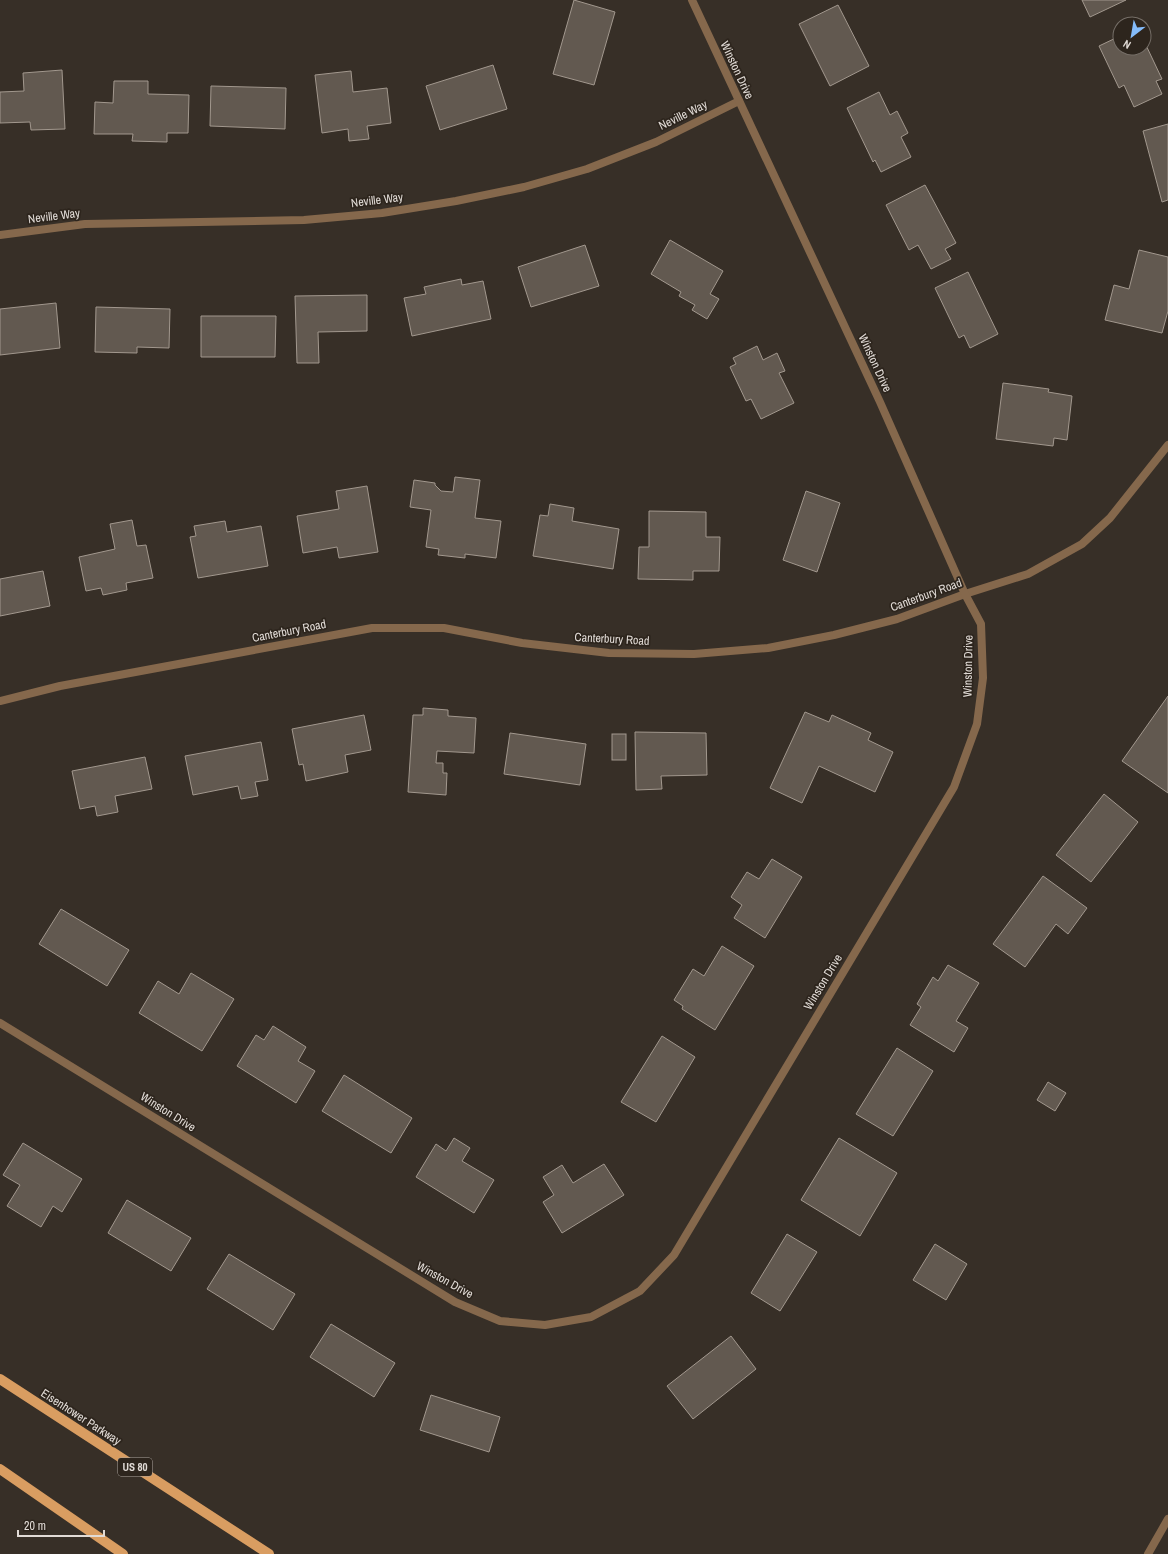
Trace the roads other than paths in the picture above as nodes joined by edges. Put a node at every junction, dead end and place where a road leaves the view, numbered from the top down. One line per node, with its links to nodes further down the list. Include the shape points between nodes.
1 (692, 0): 2 (street, Winston Drive)
2 (739, 101): 3 (street, Neville Way, via 656,142 587,170 456,201 382,213 304,220 85,224); 5 (street, Winston Drive, via 876,395)
3 (0, 235)
4 (1168, 445): 5 (street, Canterbury Road, via 1110,518 1082,544 1028,574)
5 (965, 594): 6 (street, Canterbury Road, via 897,619 768,648 694,654 609,653 522,643 444,628 372,628 60,686); 7 (street, Winston Drive, via 981,624 982,678 977,724 954,787 674,1256 640,1291 591,1317 545,1325 500,1321 455,1302)
6 (0, 701)
7 (0, 1023)
8 (0, 1379): 12 (main road, Eisenhower Parkway / US 80)
9 (0, 1469): 11 (main road)
10 (1168, 1519): 13 (street)
11 (123, 1554)
12 (269, 1554)
13 (1148, 1554)

